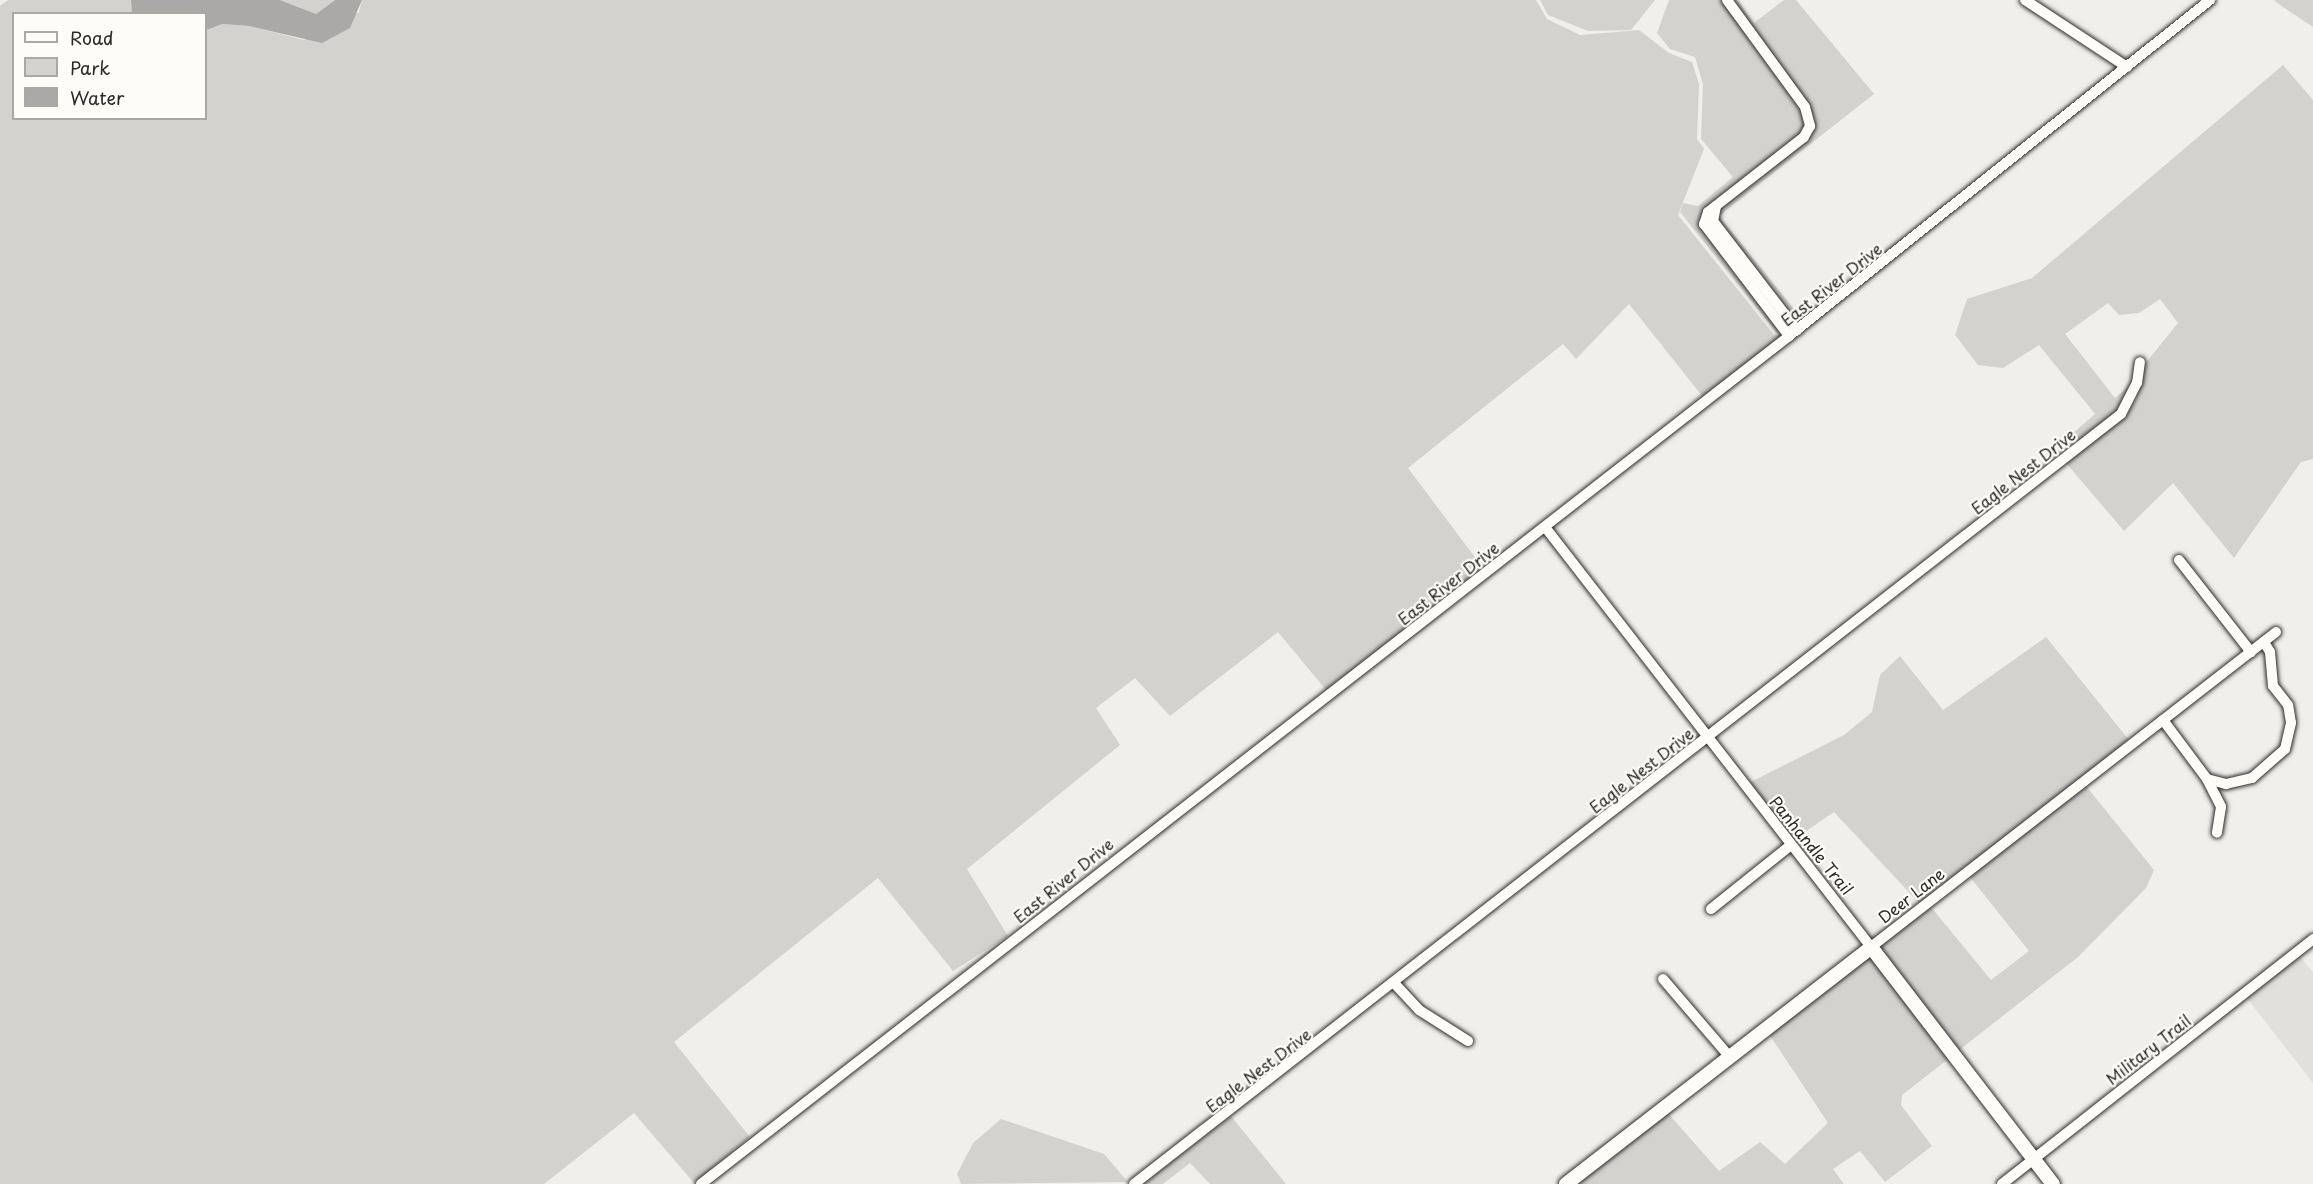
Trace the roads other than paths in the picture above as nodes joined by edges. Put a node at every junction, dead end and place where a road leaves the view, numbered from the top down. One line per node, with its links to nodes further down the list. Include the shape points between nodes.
1 (1727, 0): 5 (street, via 1805,107 1810,126 1804,137 1706,214 1705,227)
2 (2025, 0): 4 (street)
3 (2210, 0): 4 (street, East River Drive)
4 (2127, 68): 5 (street, East River Drive)
5 (1793, 333): 7 (street, East River Drive)
6 (2140, 362): 13 (street, Eagle Nest Drive, via 2137,383 2121,414)
7 (1545, 527): 13 (street, Panhandle Trail); 25 (street, East River Drive)
8 (2179, 560): 11 (street)
9 (2276, 632): 10 (street, Deer Lane)
10 (2264, 642): 11 (street, Deer Lane); 14 (street, via 2270,652 2273,686 2288,705 2290,739 2252,778 2226,784)
11 (2251, 652): 12 (street, Deer Lane)
12 (2163, 720): 14 (street); 19 (street, Deer Lane)
13 (1705, 739): 16 (street, Panhandle Trail); 21 (street, Eagle Nest Drive)
14 (2207, 778): 15 (street, via 2221,807)
15 (2217, 833)
16 (1791, 845): 17 (street); 19 (street, Panhandle Trail)
17 (1711, 909)
18 (2313, 939): 24 (street, Military Trail)
19 (1871, 947): 23 (street, Deer Lane); 24 (street, Panhandle Trail)
20 (1663, 979): 23 (street)
21 (1395, 984): 22 (street, via 1419,1010); 26 (street, Eagle Nest Drive)
22 (1468, 1041)
23 (1729, 1056): 27 (street, Deer Lane)
24 (2033, 1159): 28 (street, Military Trail); 29 (street, Panhandle Trail)
25 (701, 1184)
26 (1134, 1184)
27 (1566, 1184)
28 (2002, 1184)
29 (2053, 1184)

